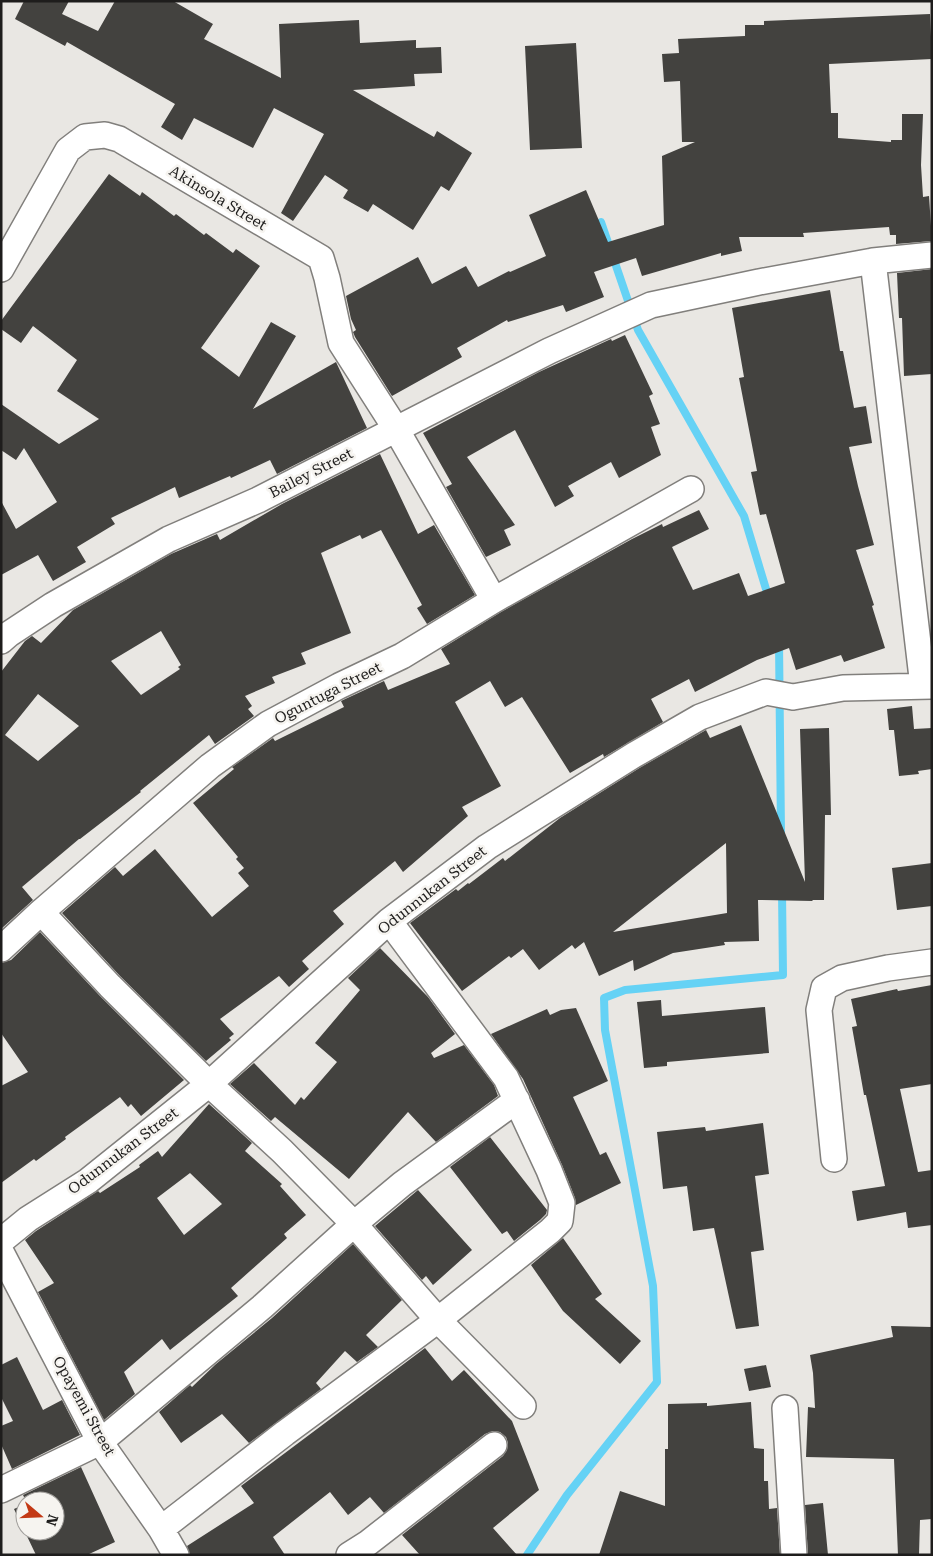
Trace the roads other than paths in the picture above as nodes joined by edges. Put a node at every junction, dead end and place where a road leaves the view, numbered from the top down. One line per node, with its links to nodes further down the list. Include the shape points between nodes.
1 (932, 255): 2 (street, Bailey Street)
2 (873, 261): 4 (street, Bailey Street, via 651,305 549,351); 8 (street)
3 (1, 269): 4 (street, Akinsola Street, via 68,150 85,137 105,135 119,139 320,258 341,343)
4 (396, 429): 6 (street, Akinsola Street); 7 (street, Bailey Street, via 258,500 169,539 53,605)
5 (691, 489): 6 (street, Oguntuga Street)
6 (494, 600): 9 (street, Oguntuga Street, via 402,656 268,724 210,766)
7 (1, 642)
8 (927, 686): 10 (street, Odunnukan Street, via 843,688 794,697 766,692 700,717 487,847)
9 (41, 912): 11 (street, Oguntuga Street); 13 (street)
10 (389, 921): 13 (street, Odunnukan Street); 14 (street, via 506,1078)
11 (1, 949)
12 (932, 962): 15 (street, via 842,978 824,988 819,1010)
13 (209, 1084): 16 (street); 17 (street, Odunnukan Street, via 96,1175 28,1219)
14 (517, 1100): 16 (street, via 402,1184); 19 (street, via 562,1203 560,1221)
15 (834, 1159)
16 (354, 1224): 19 (street); 22 (street, via 262,1307)
17 (1, 1241)
18 (1, 1252): 22 (street, Opayemi Street)
19 (438, 1320): 20 (street); 25 (street)
20 (523, 1406)
21 (785, 1408): 28 (street)
22 (100, 1442): 24 (street); 25 (street, Opayemi Street)
23 (494, 1445): 26 (street)
24 (1, 1490)
25 (161, 1529): 27 (street, Opayemi Street)
26 (367, 1551)
27 (176, 1555)
28 (794, 1555)

